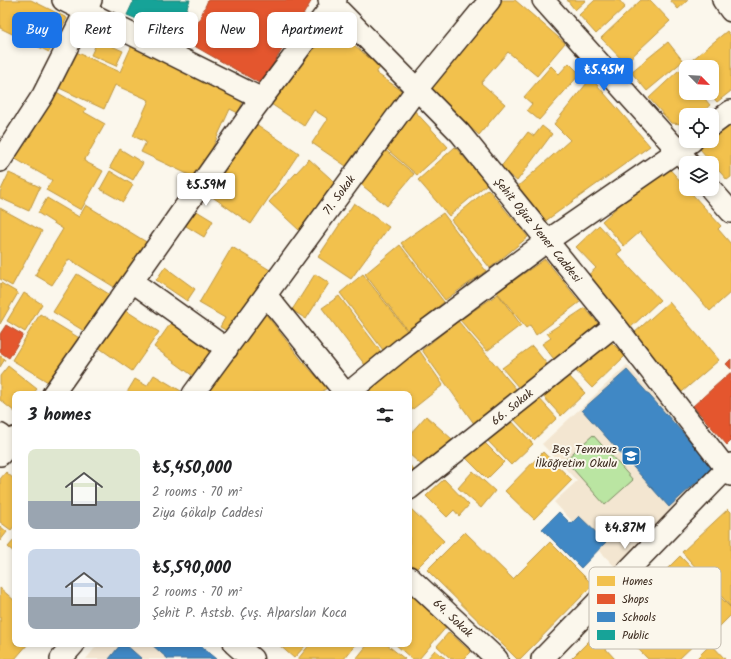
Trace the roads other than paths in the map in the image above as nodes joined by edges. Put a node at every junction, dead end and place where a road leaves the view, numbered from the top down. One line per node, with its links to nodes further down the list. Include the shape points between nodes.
1 (63, 0): 6 (street)
2 (490, 0): 8 (street, 71. Sokak)
3 (543, 0): 12 (street)
4 (723, 0): 7 (street)
5 (332, 1): 8 (street, Şehit Oğuz Yener Caddesi); 9 (street)
6 (88, 5): 9 (street); 13 (street, via 42,94)
7 (731, 11)
8 (417, 89): 16 (street, Şehit Oğuz Yener Caddesi, via 460,133); 18 (street, 71. Sokak)
9 (262, 99): 17 (street)
10 (731, 111): 11 (street)
11 (719, 120)
12 (687, 152): 16 (street)
13 (0, 161)
14 (717, 196): 15 (street)
15 (731, 212)
16 (547, 241): 19 (street, Şehit Oğuz Yener Caddesi); 24 (street)
17 (133, 282): 20 (street); 21 (street)
18 (266, 295): 20 (street, 71. Sokak); 23 (street)
19 (615, 325): 25 (street, Şehit Oğuz Yener Caddesi); 26 (street, 66. Sokak)
20 (227, 349): 22 (street, 71. Sokak)
21 (55, 391)
22 (195, 391)
23 (344, 391)
24 (350, 391)
25 (729, 469): 27 (street)
26 (412, 487)
27 (633, 567)
28 (412, 580): 34 (street, 64. Sokak)
29 (589, 611): 35 (street)
30 (71, 647): 32 (street)
31 (239, 647): 33 (street)
32 (61, 659)
33 (252, 659)
34 (497, 659)
35 (542, 659)

